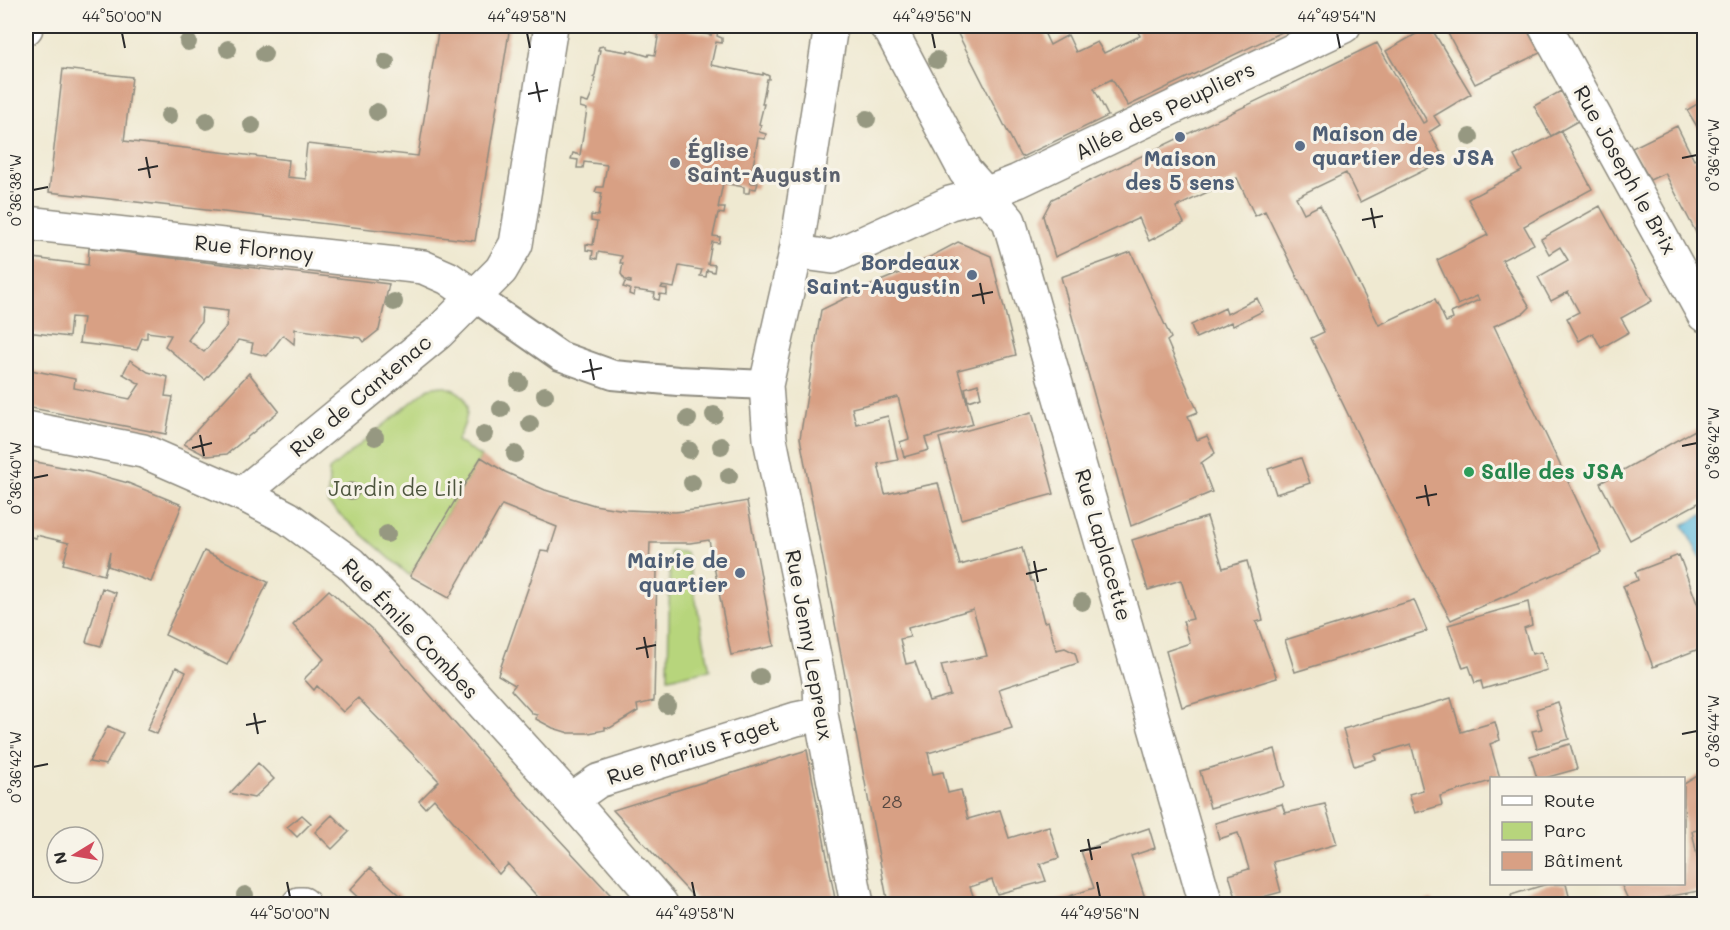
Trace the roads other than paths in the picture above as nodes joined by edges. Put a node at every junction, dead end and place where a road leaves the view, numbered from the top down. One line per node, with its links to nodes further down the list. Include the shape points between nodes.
1 (551, 26): 9 (street, Rue de Cantenac, via 516,244 501,270)
2 (831, 26): 8 (street, Rue Jenny Lepreux)
3 (886, 26): 6 (street, Rue Laplacette, via 964,171)
4 (1344, 26): 6 (street, Allée des Peupliers)
5 (1545, 26): 10 (street, Rue Joseph le Brix)
6 (985, 194): 8 (street, Allée des Peupliers, via 950,203 833,257); 18 (street, Rue Laplacette, via 1009,221 1015,240)
7 (26, 223): 9 (street, Rue Flornoy, via 423,267)
8 (796, 252): 11 (street, Rue Jenny Lepreux)
9 (475, 297): 11 (street, via 560,356 613,375); 13 (street, Rue de Cantenac, via 438,333 253,485)
10 (1704, 315)
11 (766, 384): 14 (street, Rue Jenny Lepreux, via 770,439 820,685)
12 (26, 428): 13 (street, Rue Émile Combes, via 143,451)
13 (249, 496): 15 (street, Rue Émile Combes, via 288,518 350,563)
14 (821, 714): 15 (street, Rue Marius Faget, via 796,718 598,781); 17 (street, Rue Jenny Lepreux)
15 (571, 800): 16 (street, Rue Émile Combes)
16 (661, 904)
17 (857, 904)
18 (1206, 904)

